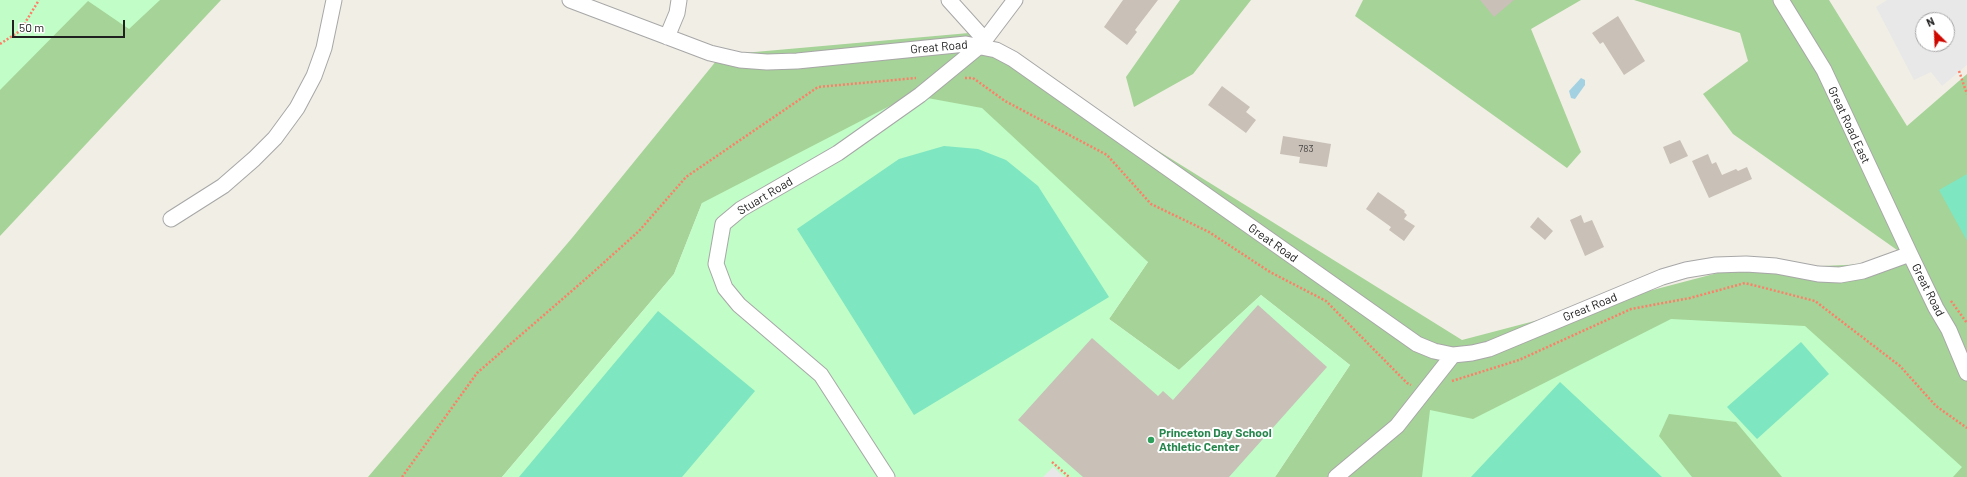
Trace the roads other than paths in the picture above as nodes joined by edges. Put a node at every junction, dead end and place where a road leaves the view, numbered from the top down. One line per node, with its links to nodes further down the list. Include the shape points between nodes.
1 (334, 0): 9 (street, via 324,48 314,76 297,108 275,138 223,186)
2 (570, 0): 7 (street, Great Road)
3 (679, 0): 7 (street, via 677,13)
4 (949, 0): 8 (street)
5 (1016, 0): 8 (street, Stuart Road)
6 (1781, 0): 10 (street, Great Road East, via 1824,70)
7 (666, 37): 8 (street, Great Road, via 710,53 740,60 767,62)
8 (983, 43): 13 (street, Great Road, via 1013,59 1416,344); 15 (street, Stuart Road, via 920,95 838,153 741,209 723,224 716,264 725,288 739,305 821,375)
9 (171, 219)
10 (1910, 254): 11 (street, Great Road); 13 (street, Great Road, via 1862,271 1840,275 1746,264 1686,270 1662,277 1489,349)
11 (1949, 330): 12 (street, Great Road); 14 (street, Great Road)
12 (1967, 344)
13 (1453, 355): 16 (street, via 1397,426)
14 (1967, 374)
15 (887, 477)
16 (1336, 477)

